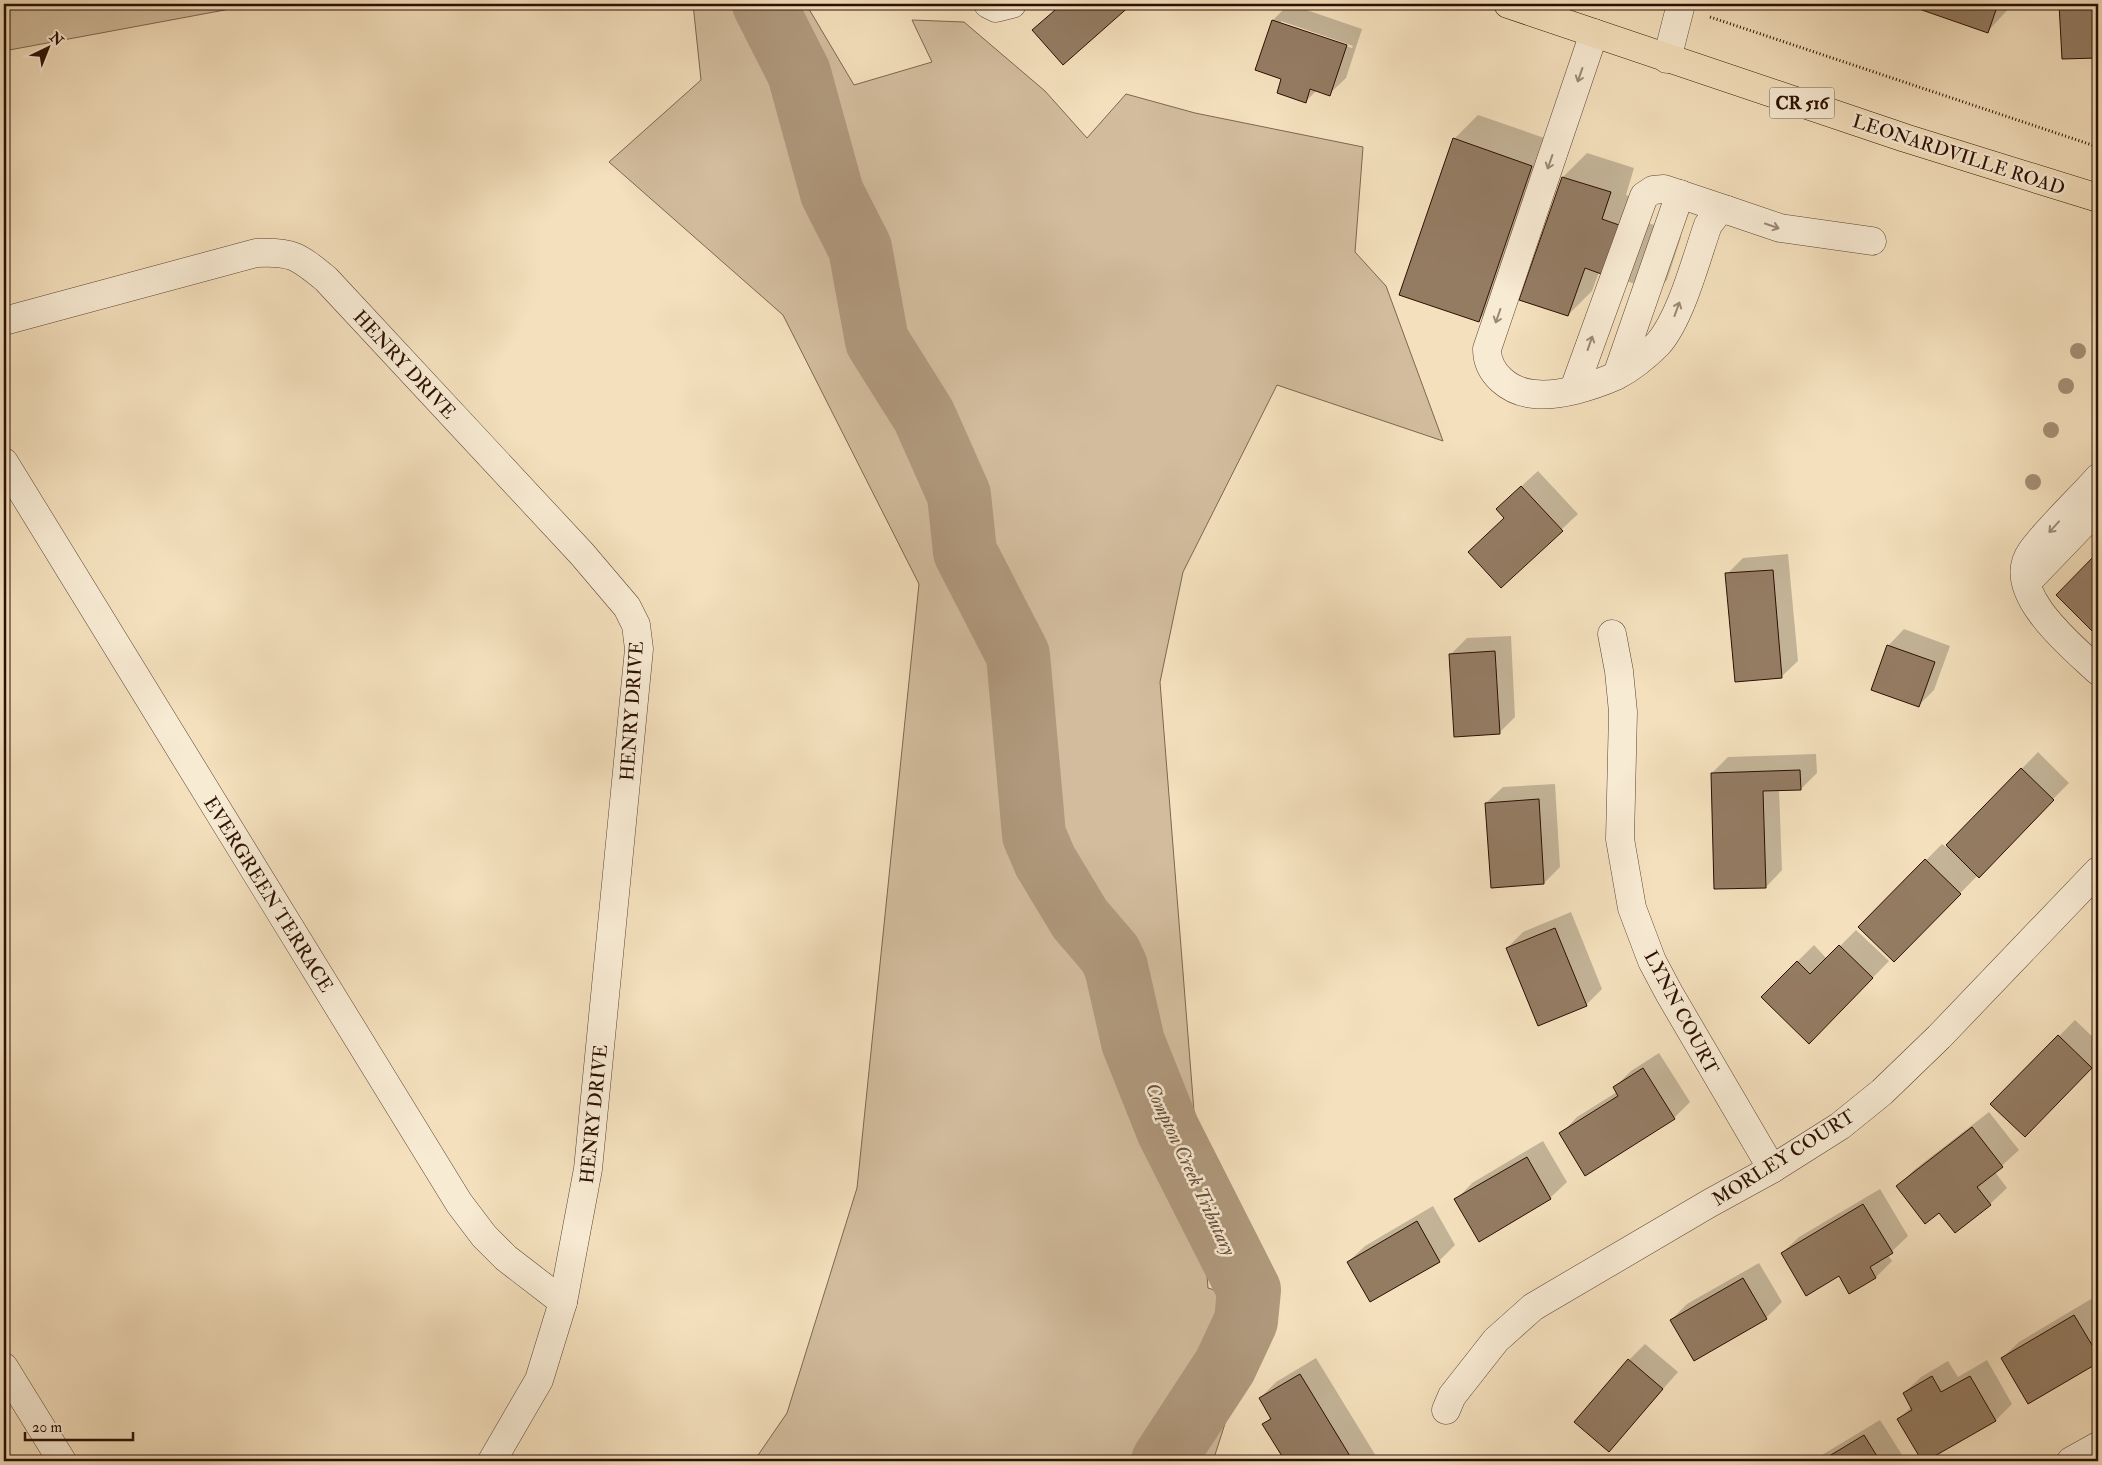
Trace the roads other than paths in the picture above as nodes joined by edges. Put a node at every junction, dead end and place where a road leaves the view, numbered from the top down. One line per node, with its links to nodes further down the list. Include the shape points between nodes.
1 (988, 4): 2 (street, via 996,8)
2 (1012, 4)
3 (1510, 4): 5 (main road, LEONARDVILLE ROAD / CR 516)
4 (1681, 5): 6 (street)
5 (1594, 33): 6 (main road, LEONARDVILLE ROAD / CR 516); 13 (street, one-way to 13, via 1487,349 1489,366 1496,376 1518,390 1534,394)
6 (1667, 59): 8 (main road, LEONARDVILLE ROAD / CR 516)
7 (1680, 195): 9 (street); 12 (street); 13 (street); 13 (street, one-way to 7, via 1638,207 1653,190)
8 (2098, 198)
9 (1727, 210): 10 (street, one-way to 10, via 1780,228); 12 (street, one-way to 9, via 1671,325 1708,225 1718,212)
10 (1872, 241)
11 (4, 321): 23 (street, HENRY DRIVE, via 256,253 279,252 301,258 326,279 627,607 636,625 639,649 588,1169)
12 (1641, 358): 13 (street)
13 (1595, 383)
14 (4, 462): 23 (street, EVERGREEN TERRACE, via 459,1203 506,1258)
15 (2098, 478): 18 (street, one-way to 18, via 2030,554 2026,562)
16 (2098, 483): 18 (street, via 2084,523)
17 (2098, 531): 18 (street)
18 (2030, 591): 20 (street, via 2046,621)
19 (1612, 634): 22 (street, LYNN COURT, via 1623,712 1620,839 1632,908 1652,961 1669,993)
20 (2098, 671)
21 (2098, 871): 22 (street, MORLEY COURT, via 1882,1092 1840,1126)
22 (1772, 1169): 25 (street, MORLEY COURT, via 1533,1307 1496,1340 1452,1396)
23 (563, 1302): 28 (street, HENRY DRIVE, via 539,1380)
24 (4, 1367): 27 (street)
25 (1446, 1410)
26 (2098, 1446): 29 (street)
27 (62, 1461)
28 (492, 1461)
29 (2071, 1461)

